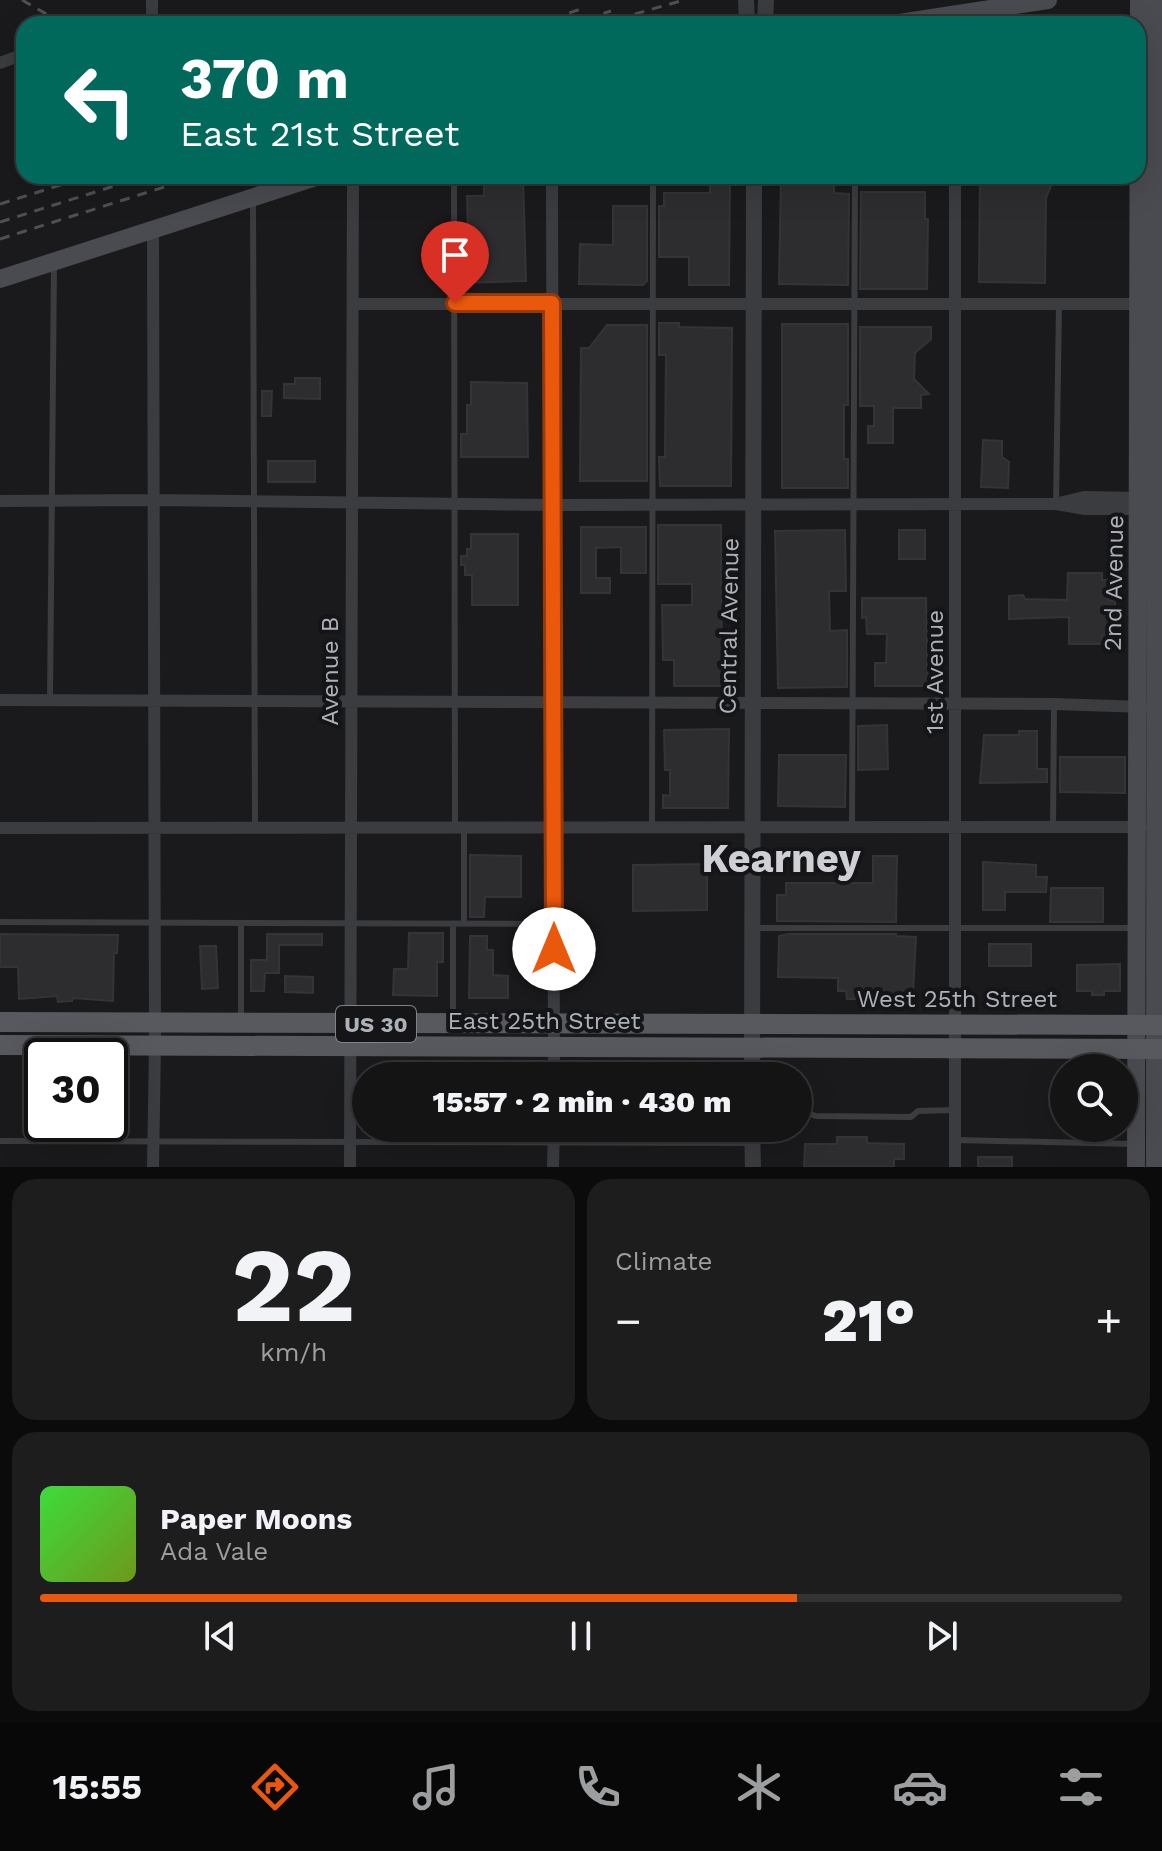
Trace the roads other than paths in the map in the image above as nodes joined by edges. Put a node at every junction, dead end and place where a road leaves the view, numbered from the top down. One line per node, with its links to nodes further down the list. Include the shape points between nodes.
1 (1048, 0): 3 (main road)
2 (1156, 0): 15 (main road, 2nd Avenue)
3 (970, 16)
4 (294, 184): 13 (main road)
5 (353, 184): 25 (street, Avenue B)
6 (454, 184): 21 (lane)
7 (552, 184): 22 (street)
8 (653, 184): 18 (lane)
9 (754, 184): 19 (street, Central Avenue)
10 (855, 184): 20 (lane)
11 (955, 184): 23 (street, 1st Avenue)
12 (1145, 184): 15 (main road, 2nd Avenue)
13 (253, 197): 14 (main road); 30 (lane)
14 (153, 230): 16 (main road); 27 (street)
15 (1147, 261): 26 (main road, 2nd Avenue)
16 (54, 262): 17 (main road); 29 (lane)
17 (0, 279)
18 (652, 302): 19 (street); 22 (street); 38 (lane)
19 (753, 302): 20 (street); 39 (street, Central Avenue)
20 (854, 302): 23 (street); 34 (lane)
21 (455, 303): 22 (street); 25 (street); 33 (lane)
22 (552, 303): 37 (street)
23 (956, 303): 24 (street); 31 (street, 1st Avenue)
24 (1059, 303): 26 (street); 35 (lane)
25 (354, 304): 36 (street, Avenue B)
26 (1152, 304): 32 (main road, 2nd Avenue)
27 (153, 500): 29 (street); 30 (street); 42 (street)
28 (0, 501): 29 (street)
29 (52, 501): 41 (lane)
30 (254, 501): 36 (street); 43 (lane)
31 (956, 503): 34 (street); 35 (street); 49 (street, 1st Avenue)
32 (1152, 503): 35 (street, via 1084,497); 52 (main road, 2nd Avenue)
33 (453, 504): 36 (street); 37 (street); 46 (lane)
34 (854, 504): 39 (street); 48 (lane)
35 (1056, 504)
36 (353, 505): 45 (street, Avenue B)
37 (553, 505): 38 (street); 44 (street)
38 (652, 505): 39 (street); 47 (lane)
39 (754, 505): 50 (street, Central Avenue)
40 (0, 700): 41 (street)
41 (50, 700): 42 (street)
42 (153, 701): 43 (street); 56 (street)
43 (255, 701): 45 (street); 57 (lane)
44 (553, 702): 46 (street); 47 (street); 59 (street)
45 (352, 703): 46 (street); 64 (street, Avenue B)
46 (456, 703): 58 (lane)
47 (653, 703): 50 (street); 60 (lane)
48 (854, 703): 49 (street); 50 (street); 62 (lane)
49 (957, 703): 51 (street); 63 (street, 1st Avenue)
50 (752, 704): 61 (street, Central Avenue)
51 (1054, 704): 52 (street); 53 (lane)
52 (1146, 707): 54 (main road, 2nd Avenue)
53 (1053, 827): 54 (street); 63 (street)
54 (1151, 827): 73 (main road, 2nd Avenue); 74 (main road, 2nd Avenue)
55 (0, 828): 56 (street)
56 (154, 828): 57 (street); 66 (street)
57 (255, 828): 64 (street)
58 (460, 828): 59 (street); 64 (street); 70 (lane)
59 (553, 828): 60 (street); 71 (street)
60 (652, 828): 61 (street)
61 (752, 828): 62 (street); 72 (street, Central Avenue)
62 (852, 828): 63 (street)
63 (957, 828): 75 (street, 1st Avenue)
64 (352, 829): 68 (street, Avenue B)
65 (0, 922): 66 (lane)
66 (155, 922): 67 (lane); 77 (street)
67 (241, 924): 68 (lane); 78 (lane)
68 (351, 924): 69 (lane); 79 (street, Avenue B)
69 (453, 924): 70 (lane); 80 (lane)
70 (464, 924): 71 (lane)
71 (554, 924): 81 (street)
72 (752, 928): 75 (lane); 82 (street, Central Avenue)
73 (1136, 928): 75 (lane); 84 (main road, 2nd Avenue)
74 (1159, 928): 84 (main road, 2nd Avenue)
75 (957, 929): 83 (street, 1st Avenue)
76 (0, 1022): 77 (main road, East 25th Street / US 30)
77 (155, 1023): 78 (main road, East 25th Street / US 30); 86 (street)
78 (241, 1023): 79 (main road, East 25th Street / US 30)
79 (351, 1024): 80 (main road, East 25th Street / US 30); 88 (street, Avenue B)
80 (454, 1024): 81 (main road, East 25th Street / US 30)
81 (554, 1024): 82 (main road, East 25th Street / US 30); 89 (street)
82 (752, 1024): 83 (main road, West 25th Street / US 30); 87 (street, Central Avenue)
83 (956, 1025): 84 (main road, West 25th Street / US 30); 90 (street, 1st Avenue)
84 (1151, 1025): 91 (main road, 2nd Avenue)
85 (0, 1045): 86 (main road, East 25th Street / US 30)
86 (155, 1045): 88 (main road, East 25th Street / US 30); 98 (street)
87 (752, 1046): 89 (main road, East 25th Street / US 30); 90 (main road, West 25th Street / US 30); 93 (street, Central Avenue)
88 (351, 1047): 89 (main road, East 25th Street / US 30); 101 (street, Avenue B)
89 (554, 1047): 92 (street)
90 (956, 1048): 91 (main road, West 25th Street / US 30); 94 (street, 1st Avenue)
91 (1151, 1049): 103 (main road, 2nd Avenue); 104 (main road, 2nd Avenue)
92 (554, 1062)
93 (752, 1062)
94 (956, 1110): 95 (lane, via 918,1111 911,1117); 96 (street, 1st Avenue)
95 (812, 1115)
96 (956, 1140): 104 (lane); 109 (street, 1st Avenue)
97 (0, 1141): 98 (lane)
98 (154, 1142): 101 (lane); 105 (street)
99 (579, 1142): 102 (lane)
100 (752, 1142): 108 (street)
101 (350, 1143): 102 (lane); 106 (street, Avenue B)
102 (554, 1143): 107 (street)
103 (1159, 1143): 111 (main road, 2nd Avenue)
104 (1136, 1144): 110 (main road, 2nd Avenue)
105 (153, 1167)
106 (350, 1167)
107 (553, 1167)
108 (753, 1167)
109 (955, 1167)
110 (1136, 1167)
111 (1155, 1167)

